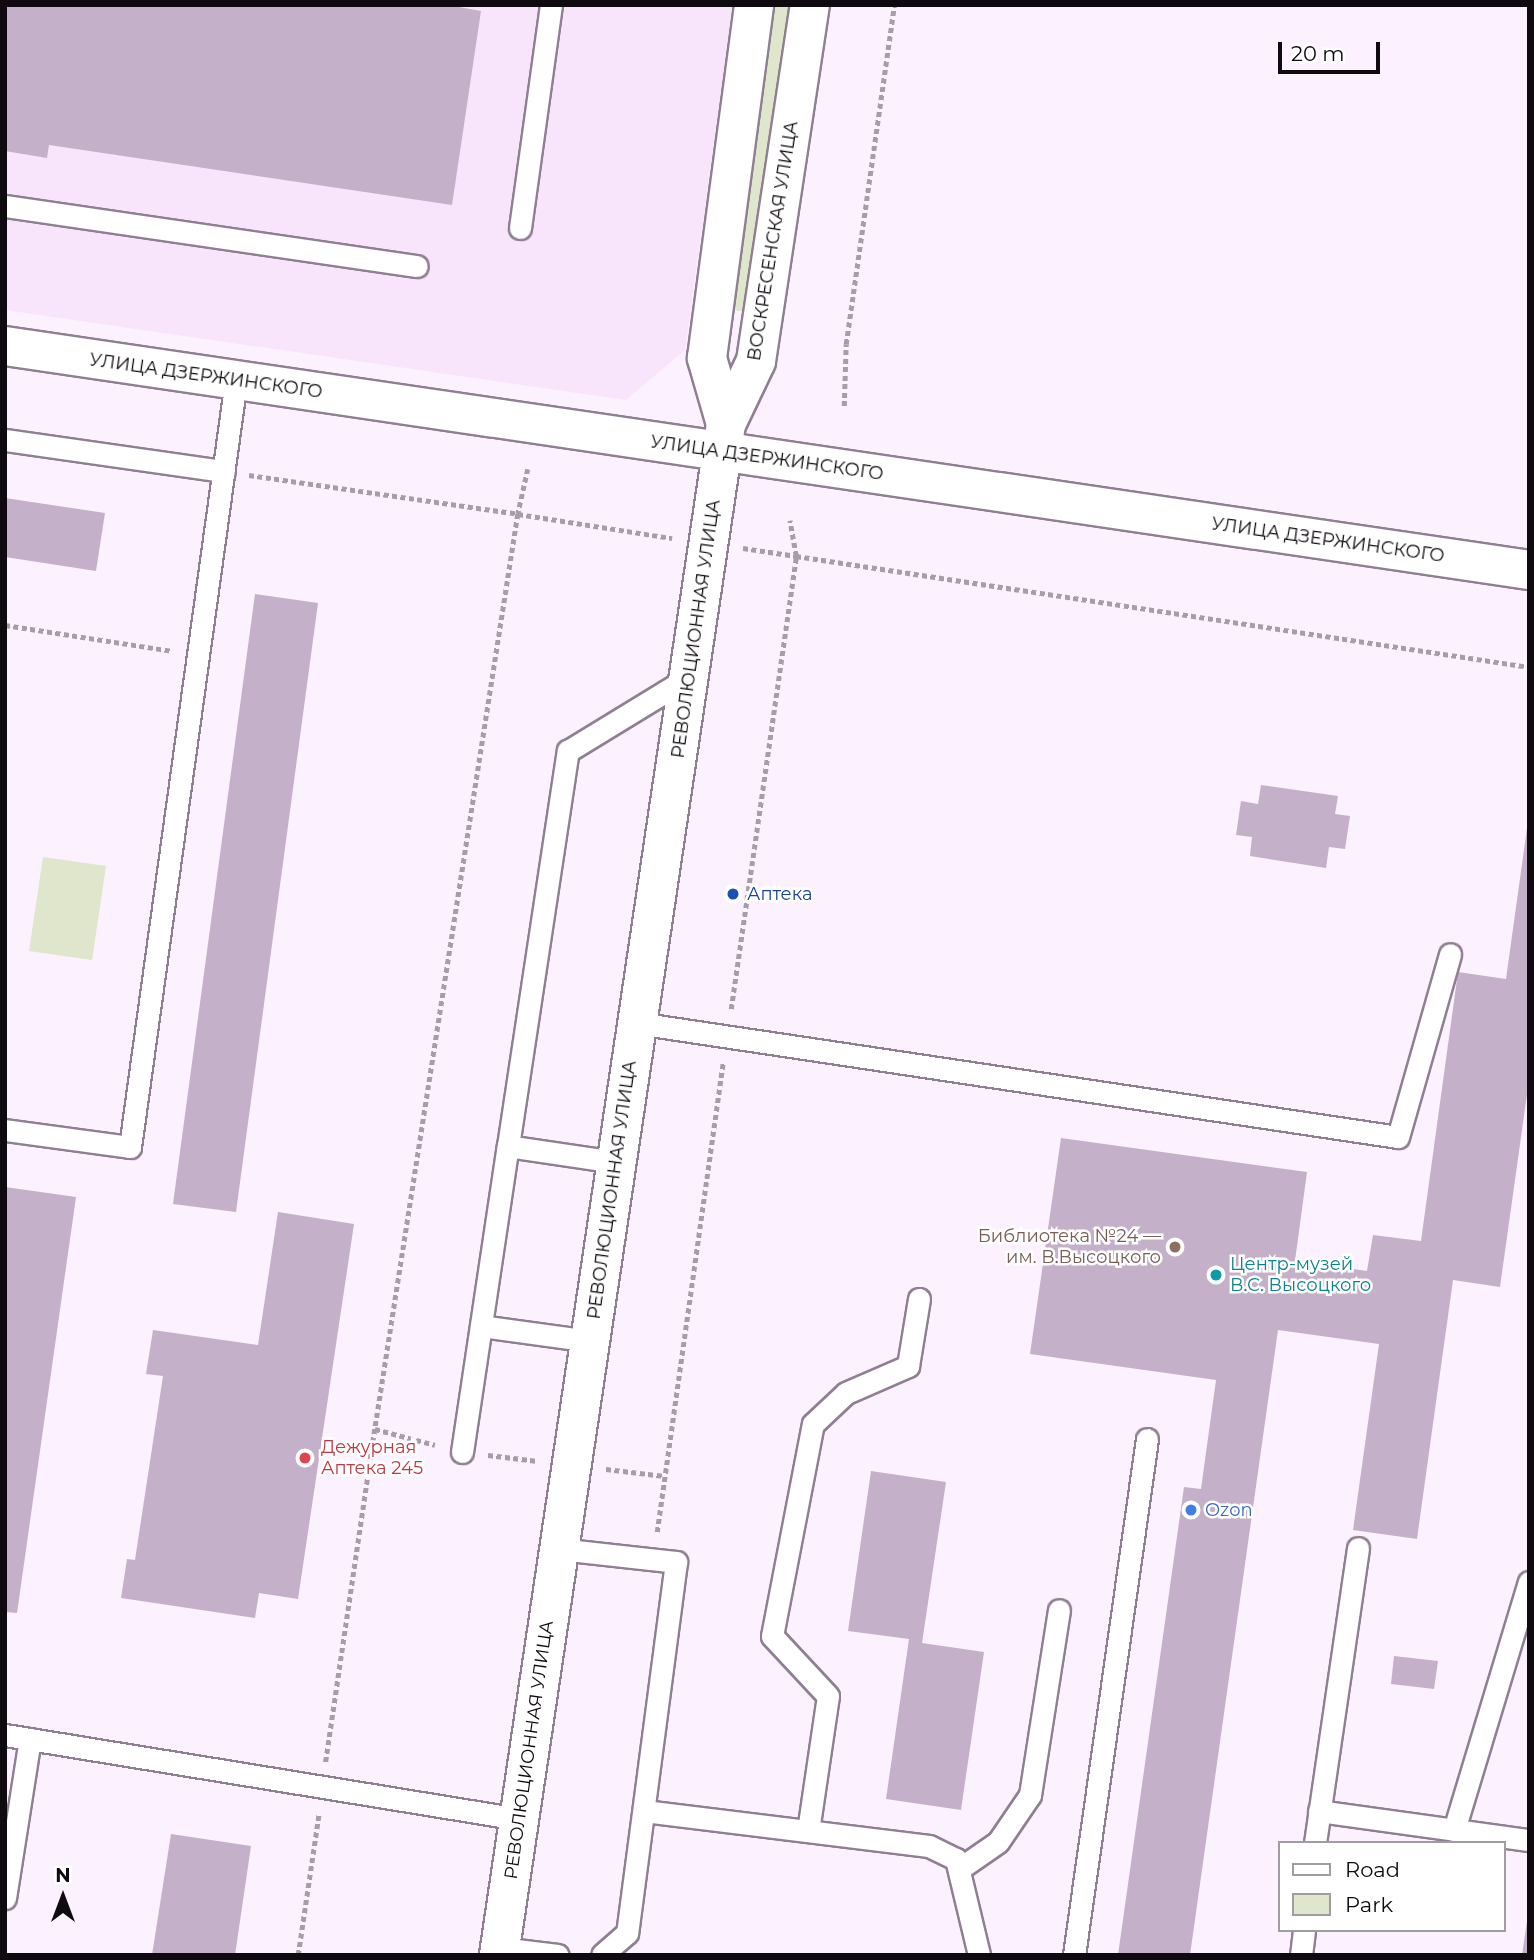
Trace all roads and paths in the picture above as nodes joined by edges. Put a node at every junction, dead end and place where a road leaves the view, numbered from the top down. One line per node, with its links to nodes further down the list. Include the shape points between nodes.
1 (551, 5): 6 (lane)
2 (754, 5): 11 (main road, via 707,358)
3 (810, 5): 11 (main road, ВОСКРЕСЕНСКАЯ УЛИЦА, via 756,361)
4 (894, 5): 10 (path, via 846,344)
5 (5, 206): 7 (lane)
6 (520, 228)
7 (417, 266)
8 (5, 346): 9 (main road, УЛИЦА ДЗЕРЖИНСКОГО)
9 (236, 380): 11 (main road, УЛИЦА ДЗЕРЖИНСКОГО); 14 (lane)
10 (845, 406)
11 (724, 438): 17 (main road, РЕВОЛЮЦИОННАЯ УЛИЦА); 19 (main road, УЛИЦА ДЗЕРЖИНСКОГО)
12 (5, 440): 14 (lane)
13 (528, 469): 15 (path)
14 (224, 471): 15 (path); 21 (lane)
15 (518, 514): 17 (path); 33 (path)
16 (790, 520): 18 (path)
17 (708, 544): 18 (path); 23 (main road, РЕВОЛЮЦИОННАЯ УЛИЦА)
18 (796, 556): 22 (path); 26 (path)
19 (1529, 570)
20 (5, 625): 21 (path)
21 (198, 655): 27 (lane, via 130,1147)
22 (1529, 667)
23 (689, 677): 25 (main road, РЕВОЛЮЦИОННАЯ УЛИЦА); 28 (lane, via 568,751)
24 (1450, 954): 26 (lane, via 1398,1137)
25 (637, 1023): 26 (lane); 29 (main road, РЕВОЛЮЦИОННАЯ УЛИЦА)
26 (727, 1035): 37 (path)
27 (5, 1130)
28 (508, 1146): 29 (lane); 31 (lane)
29 (616, 1162): 32 (main road, РЕВОЛЮЦИОННАЯ УЛИЦА)
30 (919, 1299): 50 (lane, via 908,1366 846,1393 813,1424 772,1636 828,1696)
31 (481, 1326): 32 (lane); 35 (lane)
32 (590, 1341): 36 (main road, РЕВОЛЮЦИОННАЯ УЛИЦА)
33 (375, 1429): 35 (path); 45 (path)
34 (1147, 1439): 61 (lane)
35 (462, 1452): 36 (path)
36 (571, 1465): 37 (path); 39 (main road, РЕВОЛЮЦИОННАЯ УЛИЦА)
37 (665, 1476): 40 (path)
38 (1358, 1548): 47 (lane)
39 (559, 1549): 40 (lane); 48 (main road, РЕВОЛЮЦИОННАЯ УЛИЦА)
40 (653, 1559): 46 (lane, via 676,1562)
41 (1529, 1582): 49 (lane)
42 (1059, 1611): 53 (lane, via 1030,1795 998,1842)
43 (5, 1735): 44 (lane)
44 (30, 1739): 45 (lane); 54 (lane)
45 (323, 1786): 48 (lane); 57 (path)
46 (644, 1811): 50 (lane); 59 (lane, via 627,1933)
47 (1319, 1811): 49 (lane); 52 (lane)
48 (519, 1819): 56 (main road, РЕВОЛЮЦИОННАЯ УЛИЦА)
49 (1454, 1830): 51 (lane)
50 (808, 1831): 53 (lane, via 929,1846 956,1859)
51 (1529, 1840)
52 (1315, 1841)
53 (959, 1869): 60 (lane)
54 (5, 1898)
55 (1304, 1932): 62 (lane)
56 (499, 1951): 58 (lane)
57 (298, 1955)
58 (558, 1955)
59 (601, 1955)
60 (979, 1955)
61 (1074, 1955)
62 (1301, 1955)

